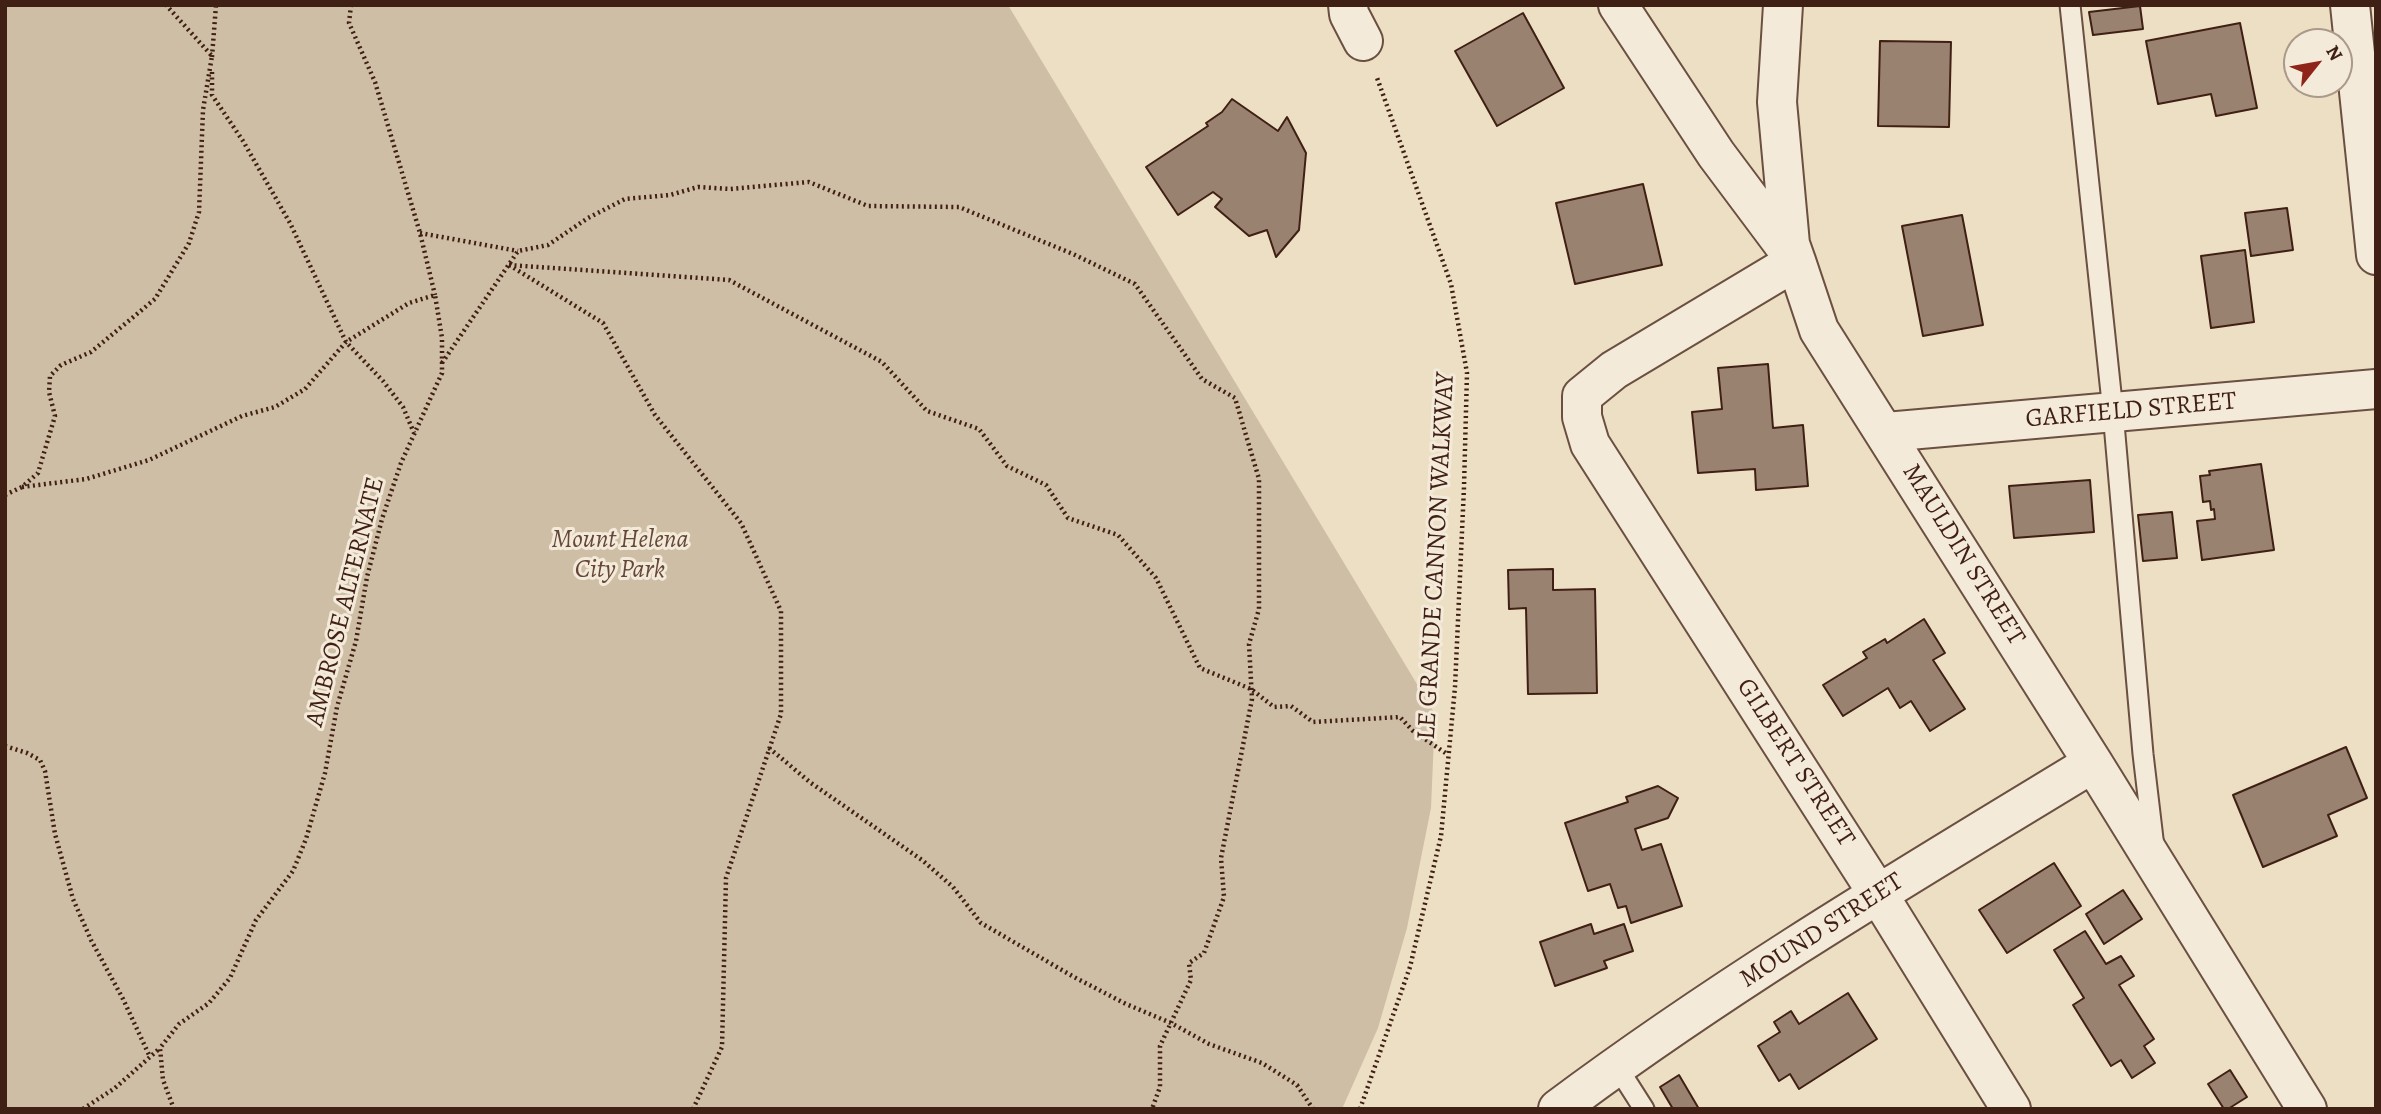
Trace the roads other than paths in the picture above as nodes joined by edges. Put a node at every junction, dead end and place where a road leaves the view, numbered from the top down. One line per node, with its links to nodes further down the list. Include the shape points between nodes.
1 (1348, 5): 6 (street)
2 (1618, 5): 8 (street, MAULDIN STREET, via 1716,154)
3 (1783, 5): 8 (street, via 1777,102 1790,244)
4 (2070, 5): 10 (lane)
5 (2350, 5): 7 (street)
6 (1363, 41)
7 (2376, 255)
8 (1796, 261): 11 (street, MAULDIN STREET, via 1819,330); 14 (street, GILBERT STREET, via 1614,370 1582,396 1581,417 1590,444)
9 (2376, 388): 10 (street, GARFIELD STREET)
10 (2113, 412): 11 (street, GARFIELD STREET); 13 (lane)
11 (1886, 432): 12 (street, MAULDIN STREET)
12 (2093, 763): 13 (street, MAULDIN STREET); 14 (street, MOUND STREET)
13 (2157, 866): 19 (street, MAULDIN STREET)
14 (1878, 894): 15 (street, MOUND STREET); 18 (street, GILBERT STREET)
15 (1616, 1065): 16 (street, MOUND STREET); 17 (lane)
16 (1558, 1109)
17 (1644, 1109)
18 (2011, 1109)
19 (2307, 1109)

